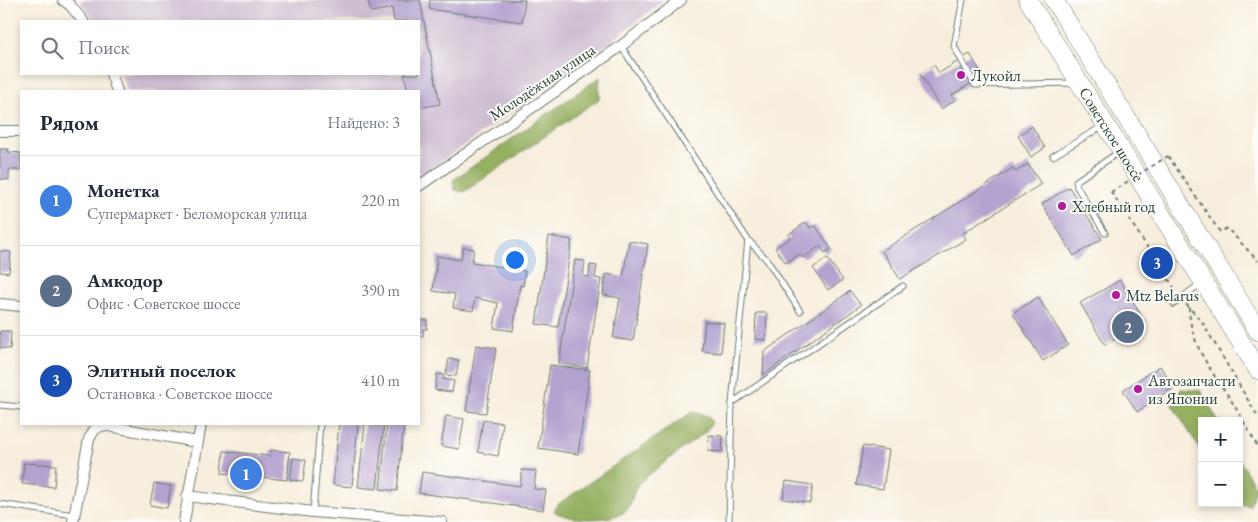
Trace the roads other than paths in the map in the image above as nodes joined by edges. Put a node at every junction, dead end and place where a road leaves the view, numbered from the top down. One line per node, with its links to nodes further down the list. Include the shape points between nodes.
1 (63, 0): 6 (street)
2 (681, 0): 7 (street, Молодёжная улица)
3 (963, 0): 9 (lane, via 954,46 975,85)
4 (1028, 0): 9 (highway, Советское шоссе)
5 (1054, 0): 25 (highway, Советское шоссе)
6 (82, 20)
7 (621, 46): 16 (street, Молодёжная улица); 18 (lane)
8 (111, 75): 10 (street)
9 (1080, 83): 11 (highway, Советское шоссе)
10 (117, 90)
11 (1106, 124): 14 (highway, Советское шоссе); 15 (lane)
12 (0, 130): 13 (street)
13 (20, 131)
14 (1122, 150): 17 (lane, via 1076,180); 19 (highway, Советское шоссе)
15 (1053, 156)
16 (420, 185)
17 (1105, 233)
18 (748, 240): 24 (lane, via 767,260); 27 (lane)
19 (1203, 282): 22 (lane); 26 (highway, Советское шоссе)
20 (903, 286): 27 (lane)
21 (0, 304): 23 (street)
22 (1174, 304)
23 (20, 306)
24 (800, 311)
25 (1258, 331)
26 (1258, 370)
27 (732, 403): 42 (lane)
28 (0, 405): 29 (lane)
29 (20, 407)
30 (101, 425): 38 (street, via 89,439)
31 (107, 425): 34 (street)
32 (201, 425): 34 (street)
33 (320, 425): 37 (lane)
34 (197, 442): 35 (street)
35 (187, 496): 37 (street); 40 (street)
36 (0, 504): 38 (lane)
37 (313, 512): 39 (street)
38 (73, 519)
39 (412, 520): 41 (street)
40 (184, 522)
41 (442, 522)
42 (729, 522)

